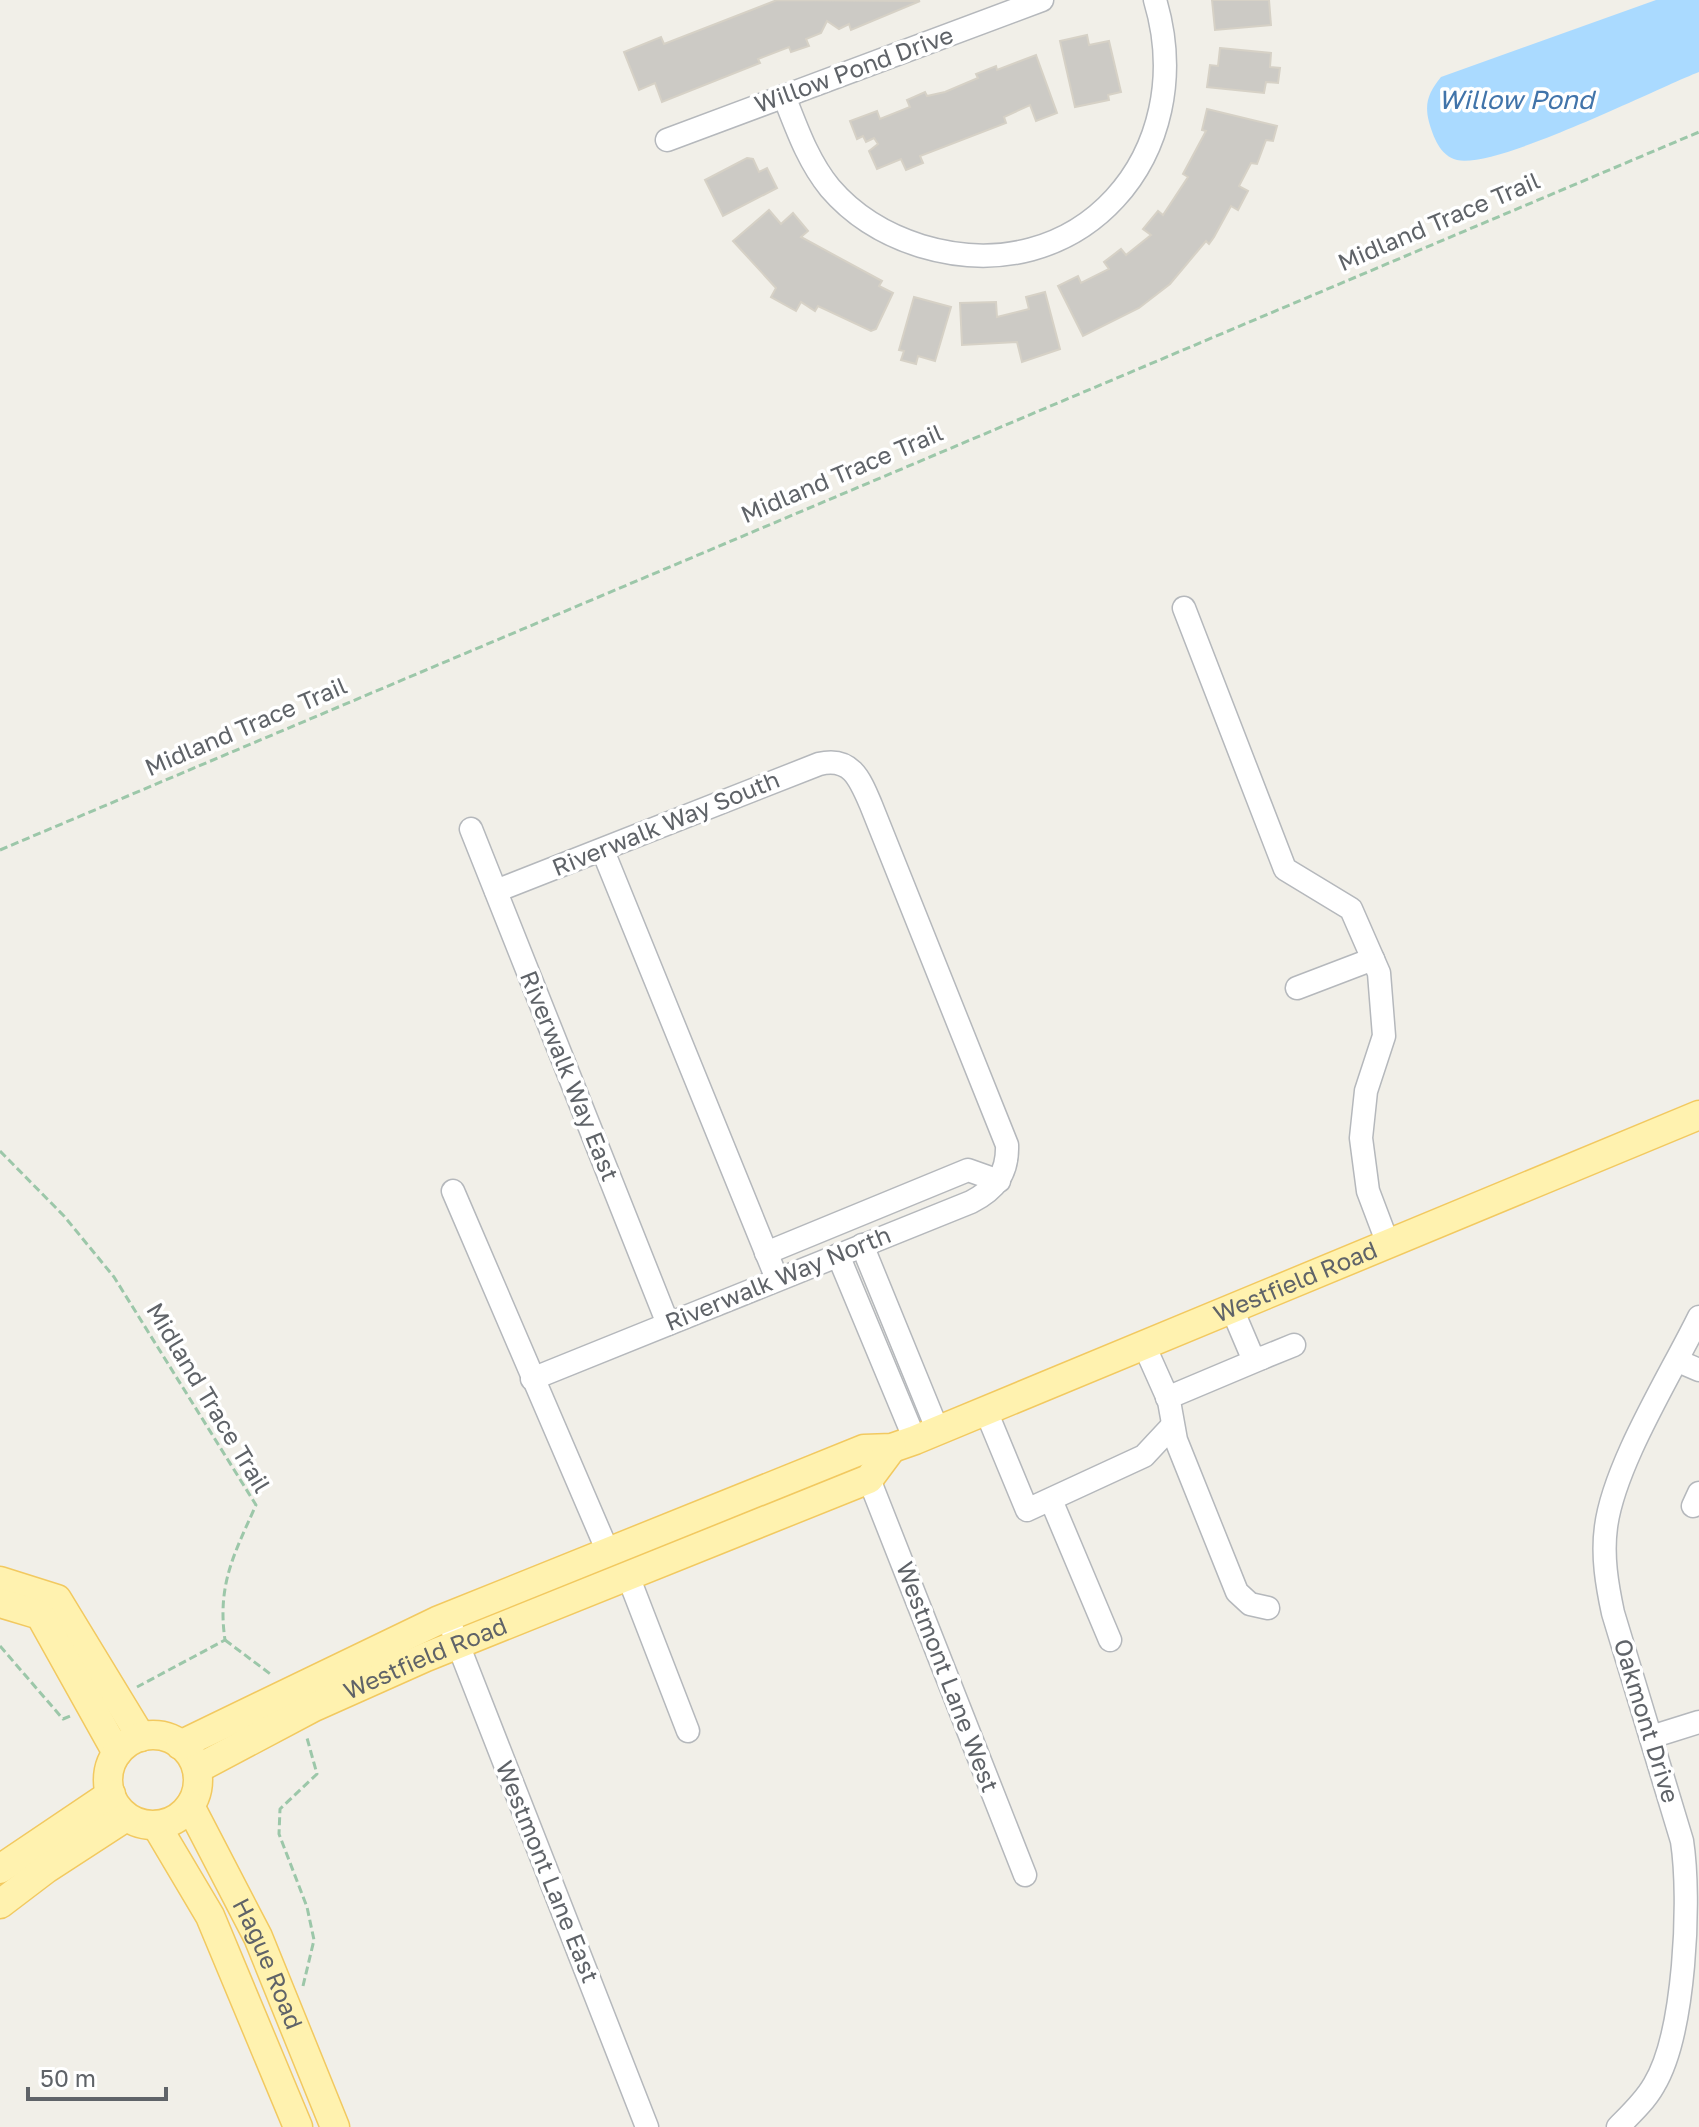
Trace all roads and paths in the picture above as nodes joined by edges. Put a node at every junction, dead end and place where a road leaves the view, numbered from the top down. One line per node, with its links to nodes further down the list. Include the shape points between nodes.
1 (1042, 0): 3 (street, Willow Pond Drive)
2 (1155, 0): 3 (street, via 1167,47 1167,81 1152,142 1137,172 1087,222 1028,249 966,255 904,241 877,227 852,210 817,170)
3 (784, 96): 5 (street, Willow Pond Drive)
4 (1699, 132): 8 (path, Midland Trace Trail)
5 (667, 140)
6 (1184, 608): 11 (street, via 1285,869 1351,909)
7 (471, 829): 10 (street, Riverwalk Way East)
8 (0, 850)
9 (603, 851): 10 (street, Riverwalk Way South); 15 (street, Riverwalk Way South, via 819,764 838,762 858,776 1004,1131 1008,1160); 21 (street)
10 (496, 891): 26 (street, Riverwalk Way East)
11 (1373, 959): 12 (street); 19 (street, via 1384,1036 1366,1091 1361,1138 1368,1191)
12 (1297, 988)
13 (1699, 1115): 19 (main road, Westfield Road)
14 (0, 1151): 45 (path, Midland Trace Trail, via 114,1277 256,1505 227,1568 221,1611)
15 (999, 1181): 17 (street, via 968,1170); 18 (street, Riverwalk Way North, via 971,1202)
16 (453, 1191): 32 (street)
17 (894, 1200): 18 (street); 21 (street)
18 (906, 1227): 20 (street, Riverwalk Way North)
19 (1388, 1244): 24 (main road, Westfield Road)
20 (862, 1245): 22 (street, Riverwalk Way North); 36 (street)
21 (766, 1253): 23 (street)
22 (838, 1255): 23 (street, Riverwalk Way North); 36 (street)
23 (777, 1279): 26 (street, Riverwalk Way North)
24 (1232, 1309): 27 (main road, Westfield Road); 29 (street, via 1252,1356)
25 (1699, 1317): 30 (street, Oakmont Drive)
26 (668, 1324): 32 (street, Riverwalk Way North)
27 (1144, 1345): 33 (street); 34 (main road, Westfield Road)
28 (1294, 1345): 29 (street)
29 (1262, 1358): 33 (street)
30 (1678, 1361): 31 (street); 56 (street, Oakmont Drive, via 1624,1466 1605,1528 1606,1582)
31 (1699, 1370)
32 (532, 1379): 39 (street)
33 (1167, 1398): 35 (street)
34 (986, 1411): 36 (main road, Westfield Road); 38 (street, via 1027,1510)
35 (1172, 1426): 38 (street, via 1144,1456); 43 (street, via 1237,1592 1250,1604)
36 (915, 1440): 37 (main road); 39 (main road, Westfield Road, via 864,1449)
37 (869, 1479): 40 (main road, Westfield Road); 64 (street, Westmont Lane West)
38 (1051, 1500): 46 (street)
39 (608, 1552): 44 (main road, Westfield Road)
40 (628, 1576): 47 (main road, Westfield Road); 53 (street)
41 (0, 1581): 54 (main road, via 57,1599)
42 (0, 1603): 58 (main road, via 40,1615)
43 (1268, 1608)
44 (447, 1617): 47 (street, Westmont Lane East); 57 (main road, Westfield Road)
45 (225, 1640): 49 (path, via 272,1673); 50 (path)
46 (1110, 1640)
47 (457, 1645): 59 (main road, Westfield Road, via 314,1707); 69 (street, Westmont Lane East)
48 (0, 1646): 51 (path, via 63,1719)
49 (279, 1686)
50 (135, 1688)
51 (74, 1714)
52 (1699, 1722): 56 (street)
53 (688, 1731)
54 (141, 1737): 57 (main road, via 159,1735); 58 (main road)
55 (307, 1737): 66 (path, via 317,1774 280,1809 279,1834 314,1940 302,1984)
56 (1651, 1737): 70 (street, Oakmont Drive, via 1687,1872 1680,1977 1665,2064)
57 (180, 1745): 59 (main road)
58 (117, 1753): 60 (main road, via 109,1769)
59 (197, 1769): 61 (main road)
60 (118, 1805): 62 (main road, via 141,1824); 63 (main road); 65 (main road)
61 (190, 1806): 62 (main road, via 176,1819); 68 (main road, Hague Road, via 258,1937)
62 (156, 1825): 67 (main road, Hague Road, via 210,1916)
63 (0, 1869)
64 (1025, 1875)
65 (0, 1904)
66 (308, 1999)
67 (298, 2127)
68 (335, 2127)
69 (647, 2127)
70 (1618, 2127)

